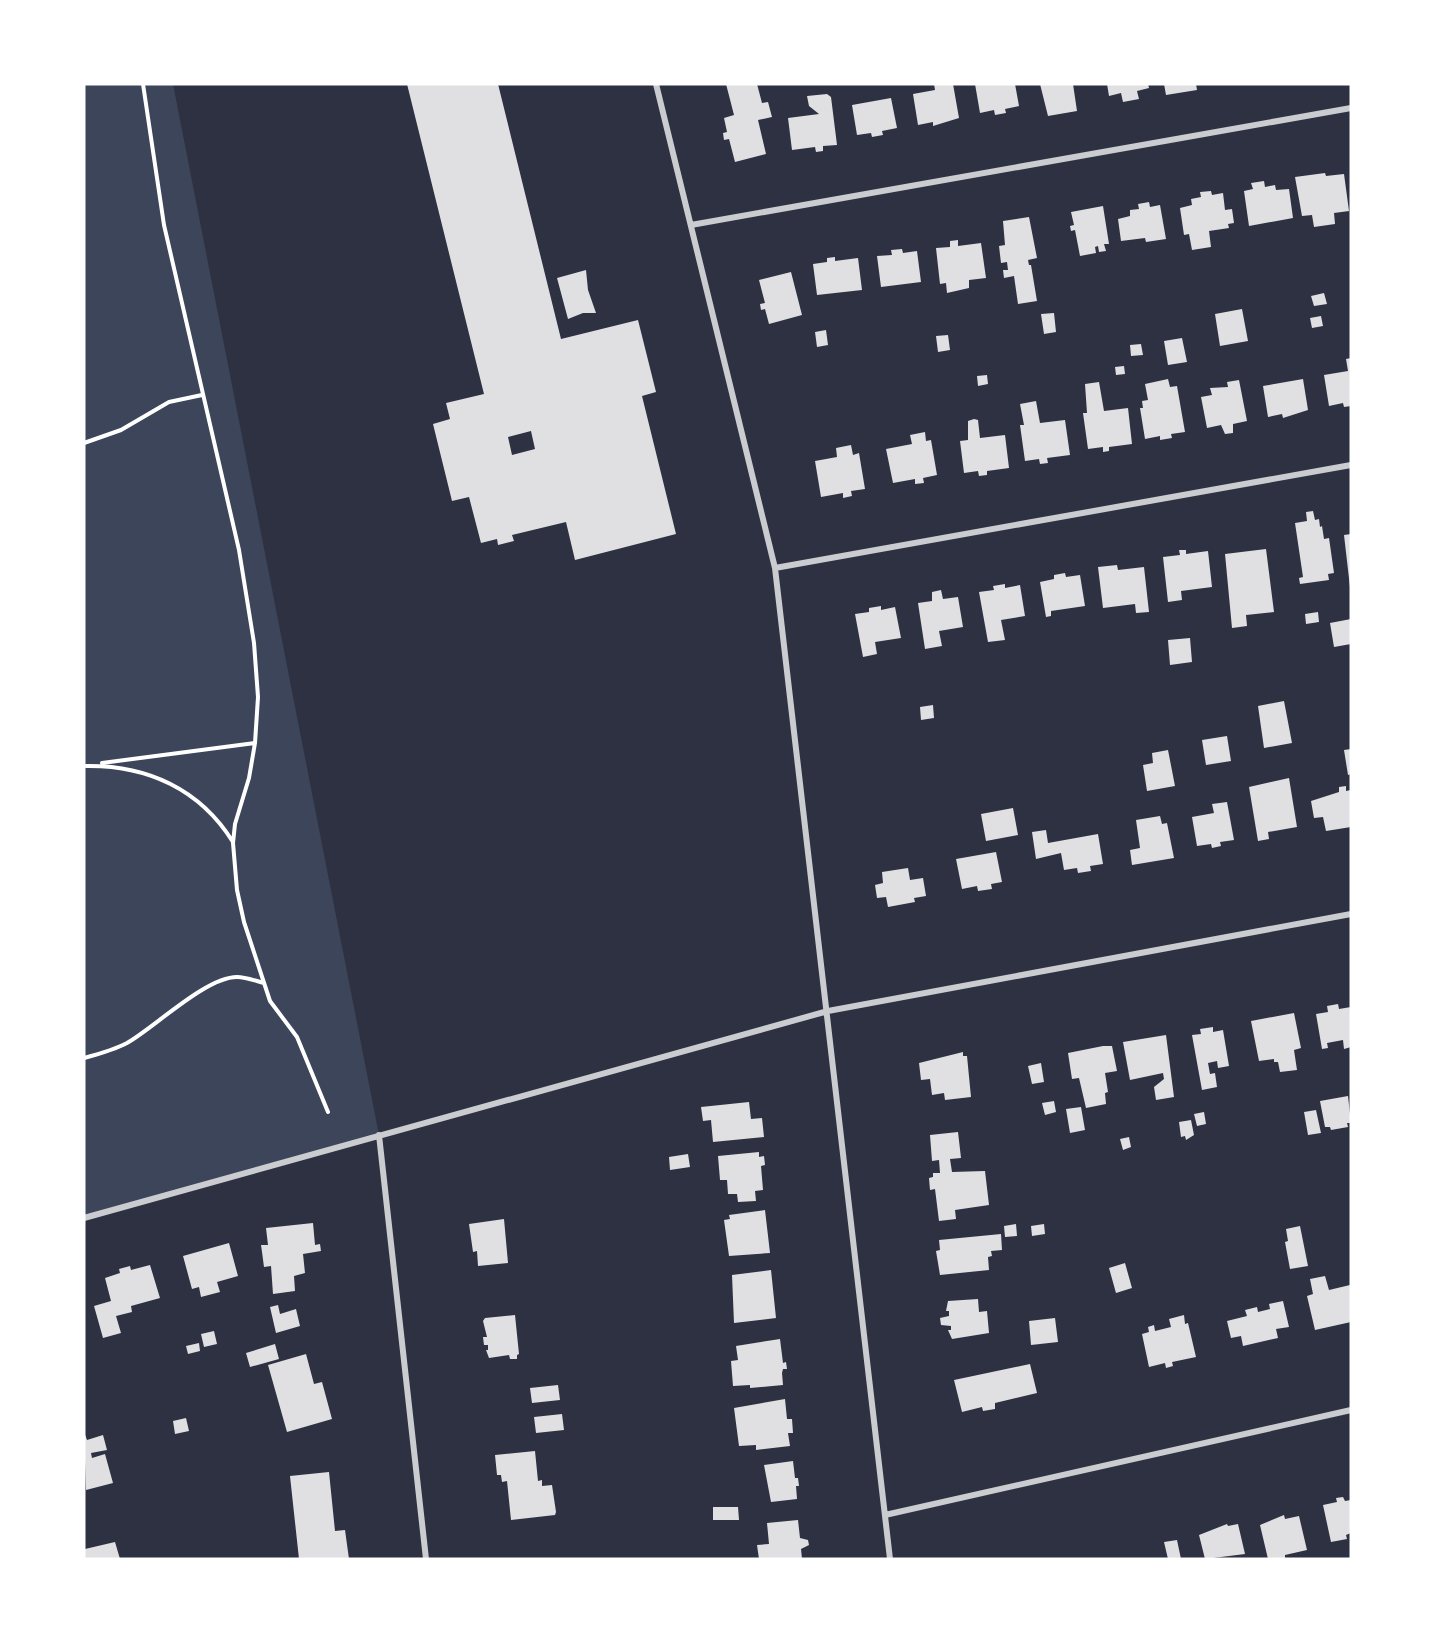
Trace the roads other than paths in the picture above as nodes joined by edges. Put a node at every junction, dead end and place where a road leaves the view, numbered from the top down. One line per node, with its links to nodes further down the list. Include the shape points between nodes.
1 (656, 84): 3 (street)
2 (1351, 108): 3 (street)
3 (691, 225): 5 (street)
4 (1351, 465): 5 (street)
5 (775, 568): 7 (street)
6 (1351, 914): 7 (street)
7 (828, 1011): 8 (street); 11 (street)
8 (379, 1135): 9 (street); 12 (street)
9 (84, 1218)
10 (1351, 1410): 11 (street)
11 (885, 1515): 13 (street)
12 (426, 1559)
13 (890, 1559)

